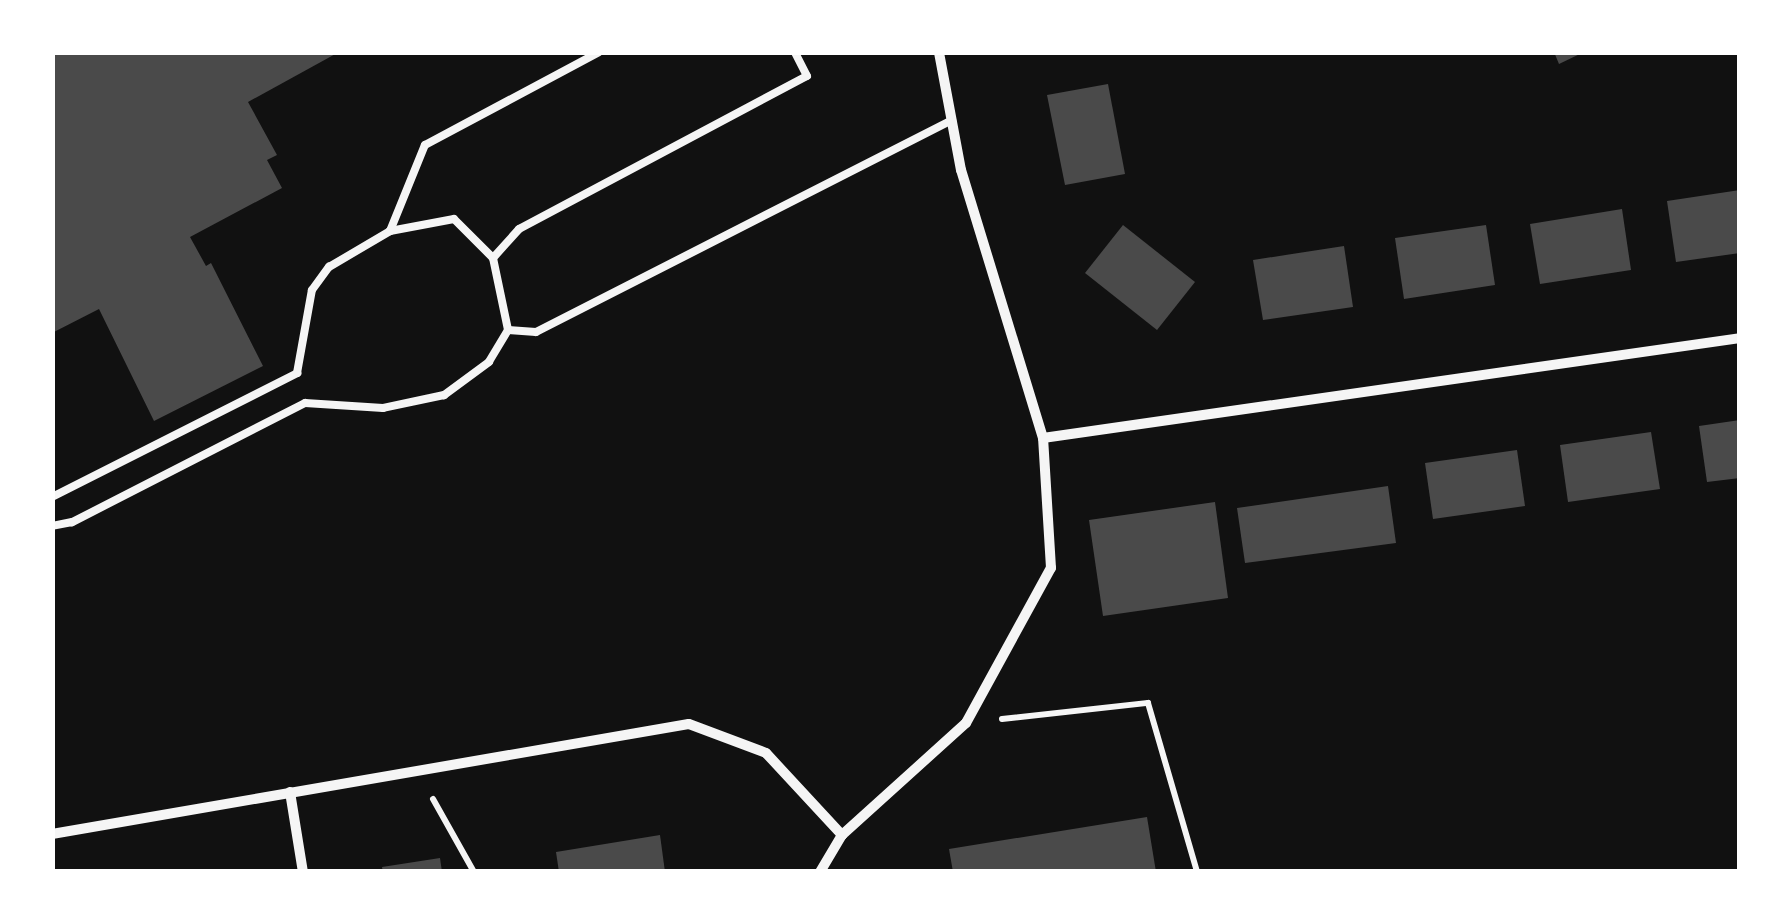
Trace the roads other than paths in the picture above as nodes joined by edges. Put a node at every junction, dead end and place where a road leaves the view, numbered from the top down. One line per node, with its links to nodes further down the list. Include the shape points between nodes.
1 (599, 52): 5 (lane, via 425,145)
2 (795, 52): 6 (lane, via 806,76 519,229)
3 (940, 52): 4 (street)
4 (952, 120): 7 (lane, via 536,332); 9 (street)
5 (390, 232): 6 (lane, via 454,218); 10 (lane, via 329,266 312,290 297,372)
6 (493, 258): 7 (lane)
7 (508, 330): 11 (lane, via 489,362 444,395 384,408 305,404 72,522)
8 (1740, 338): 9 (street)
9 (1043, 438): 14 (street, via 1051,568 966,722)
10 (52, 497)
11 (52, 526)
12 (290, 792): 13 (street); 14 (street, via 688,724 766,753); 15 (street)
13 (52, 834)
14 (842, 836): 16 (street)
15 (304, 872)
16 (820, 872)

